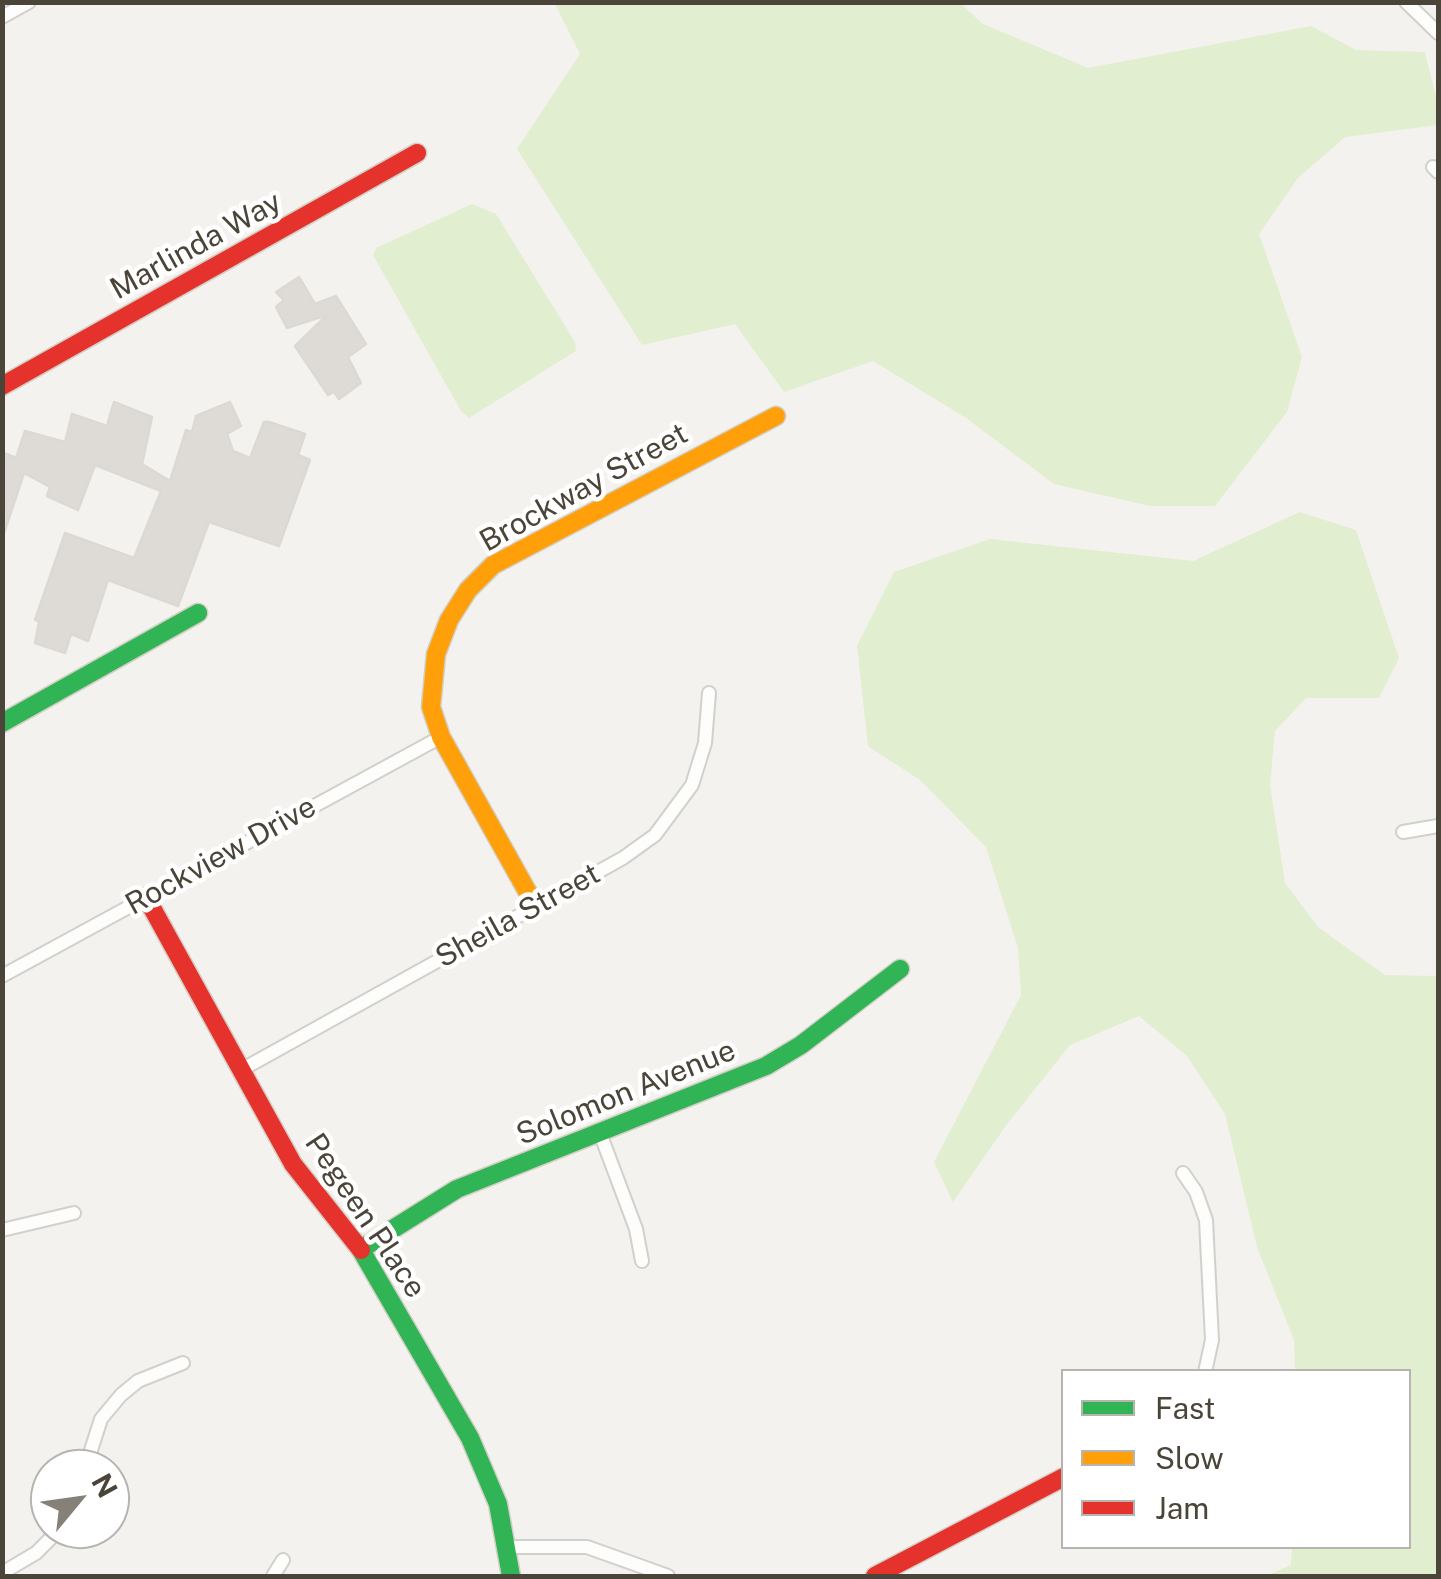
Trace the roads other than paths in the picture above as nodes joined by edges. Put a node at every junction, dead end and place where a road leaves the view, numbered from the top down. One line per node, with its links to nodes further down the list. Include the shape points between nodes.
1 (29, 2): 3 (street)
2 (1406, 2): 4 (street)
3 (2, 18)
4 (1438, 33)
5 (417, 153): 6 (street, Marlinda Way)
6 (2, 386)
7 (776, 416): 11 (street, Brockway Street, via 480,577 449,620 436,654 431,707)
8 (198, 613): 10 (street)
9 (709, 694): 15 (street, Sheila Street, via 698,768 673,816 633,852)
10 (2, 724)
11 (441, 736): 14 (street, Rockview Drive); 15 (street, Brockway Street)
12 (1438, 826): 13 (street)
13 (1403, 832)
14 (146, 896): 17 (street, Rockview Drive); 18 (street, Pegeen Place)
15 (536, 907): 18 (street, Sheila Street)
16 (900, 969): 19 (street, Solomon Avenue, via 784,1056)
17 (2, 976)
18 (241, 1070): 23 (street, Pegeen Place, via 303,1180)
19 (600, 1133): 23 (street, Solomon Avenue, via 440,1197); 24 (street)
20 (1183, 1173): 26 (street, via 1207,1231 1212,1340)
21 (74, 1213): 22 (street)
22 (2, 1230)
23 (361, 1250): 29 (street, Pegeen Place, via 478,1454)
24 (642, 1261)
25 (183, 1363): 27 (street, via 120,1395 101,1419)
26 (1206, 1369)
27 (92, 1449)
28 (1061, 1479): 36 (street)
29 (510, 1547): 34 (street, Pegeen Place); 35 (street, via 587,1547)
30 (40, 1549): 32 (street)
31 (283, 1560): 33 (street)
32 (4, 1574)
33 (274, 1576)
34 (511, 1576)
35 (668, 1576)
36 (876, 1576)

